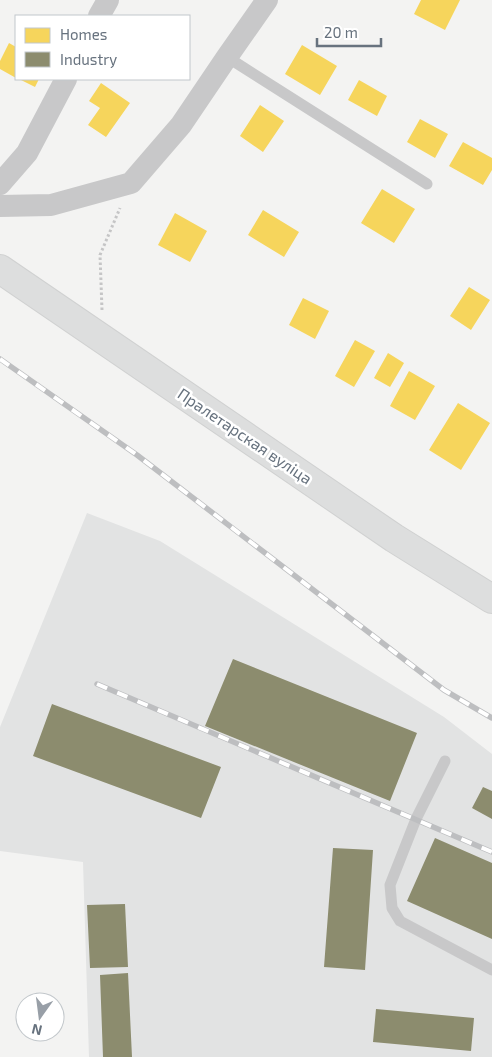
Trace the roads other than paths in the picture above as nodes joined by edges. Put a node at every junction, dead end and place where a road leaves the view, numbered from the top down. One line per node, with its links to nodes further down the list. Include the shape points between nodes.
1 (108, 0): 3 (street)
2 (267, 0): 4 (street)
3 (100, 15)
4 (227, 57): 7 (lane); 8 (street, via 181,125 131,183 51,205)
5 (65, 80): 6 (street, via 27,153)
6 (0, 184)
7 (427, 184)
8 (0, 206)
9 (0, 269): 10 (street, Пралетарская вуліца, via 394,538)
10 (492, 599)
11 (445, 761): 12 (lane, via 416,820 390,885 392,908 400,921)
12 (492, 970)

